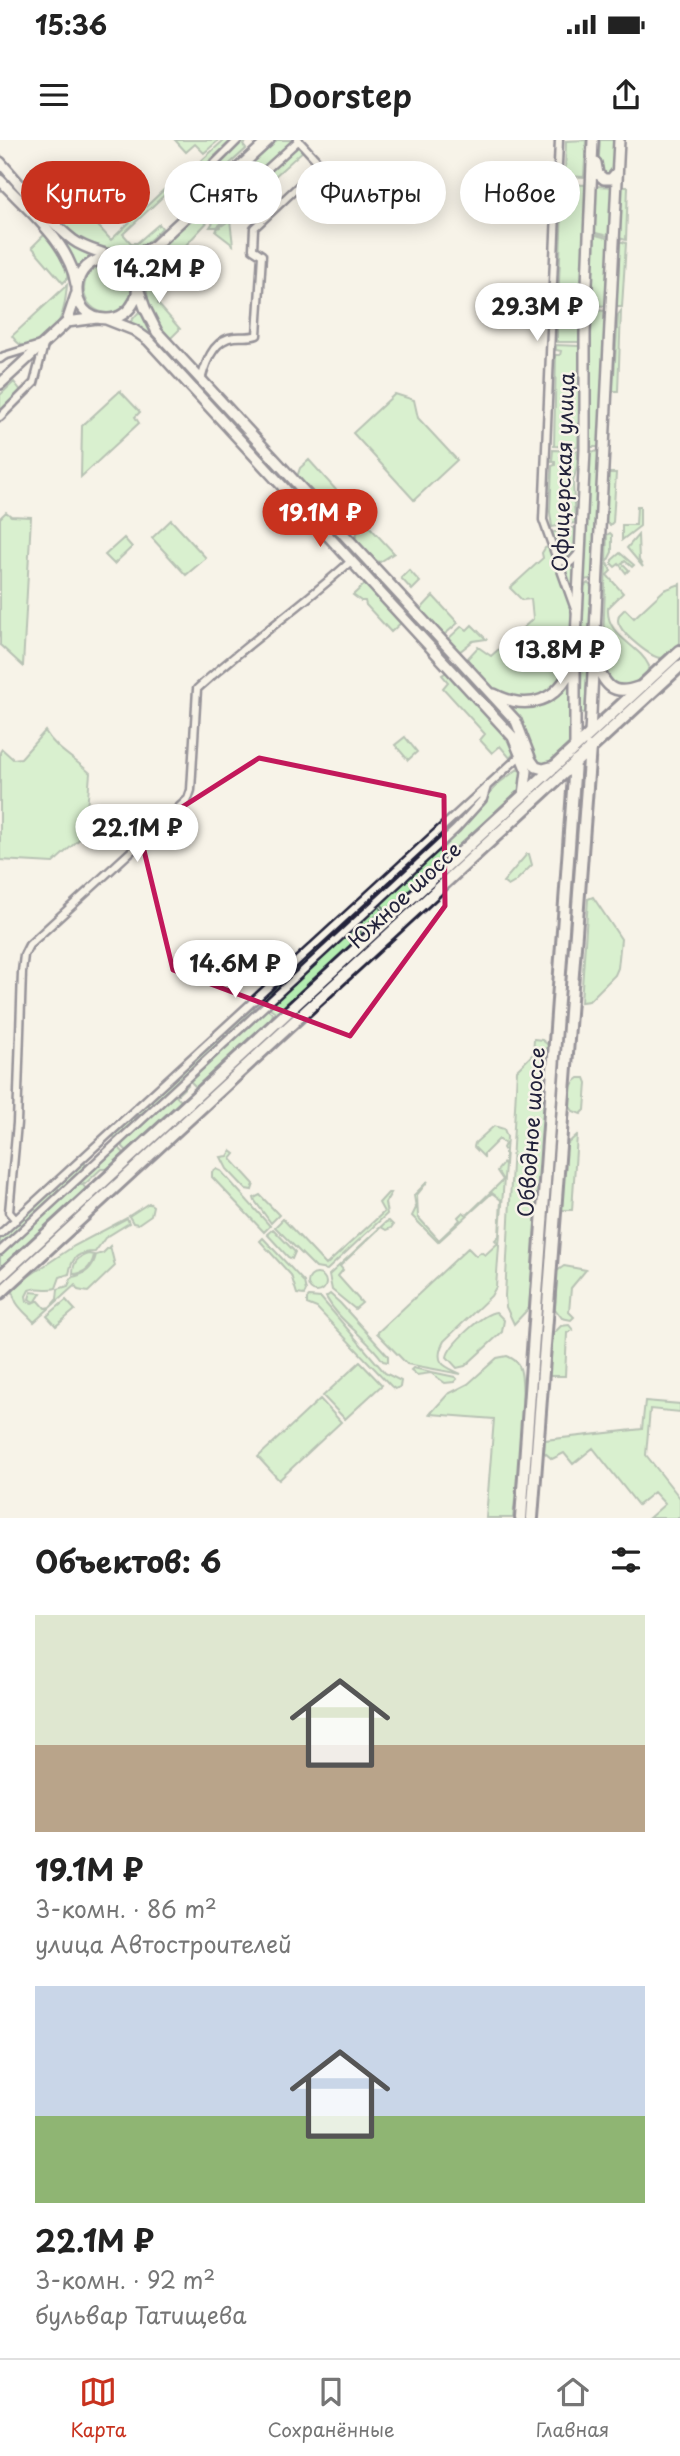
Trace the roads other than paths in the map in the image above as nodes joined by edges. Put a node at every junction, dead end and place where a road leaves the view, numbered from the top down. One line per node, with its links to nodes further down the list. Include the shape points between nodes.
1 (238, 140): 7 (street)
2 (269, 140): 8 (main road)
3 (299, 140): 9 (street); 22 (street, via 321,165 254,228 253,249 262,255 257,335 227,338 207,356)
4 (559, 140): 28 (street, Офицерская улица, via 543,520)
5 (595, 140): 11 (main road, Офицерская улица, via 598,174 607,180); 27 (main road, Офицерская улица)
6 (619, 140): 11 (main road, Офицерская улица)
7 (217, 161)
8 (246, 161)
9 (276, 161)
10 (0, 162): 15 (main road, via 74,240)
11 (617, 173): 30 (main road, Офицерская улица)
12 (0, 180): 17 (main road, via 64,250)
13 (178, 224): 14 (main road)
14 (154, 246): 15 (main road); 16 (main road, via 140,271)
15 (114, 258): 16 (main road, via 131,269); 17 (main road, via 87,265 77,280)
16 (138, 287): 18 (main road, via 132,307 116,318); 22 (main road, via 157,332)
17 (77, 291): 18 (main road, via 85,310); 19 (main road)
18 (102, 319): 19 (main road); 26 (main road, via 134,330 148,341)
19 (67, 322): 20 (main road)
20 (45, 343): 21 (street); 23 (main road); 24 (street, via 34,383)
21 (0, 359)
22 (201, 380): 25 (main road)
23 (0, 384)
24 (0, 417)
25 (308, 496): 26 (main road); 38 (main road)
26 (299, 504): 29 (main road)
27 (580, 552): 28 (street, via 568,563); 31 (main road, Офицерская улица)
28 (555, 553): 32 (street, Офицерская улица)
29 (351, 561): 39 (main road); 50 (street, via 197,689 188,799 29,945 22,972 9,1212)
30 (597, 590): 31 (main road, Офицерская улица, via 586,581); 34 (main road, Офицерская улица)
31 (578, 594): 32 (main road, Офицерская улица)
32 (577, 614): 35 (main road, Офицерская улица)
33 (680, 651): 37 (main road, Южное шоссе)
34 (594, 659): 37 (main road, via 612,688 627,691); 41 (main road, Офицерская улица)
35 (575, 660): 38 (main road, via 563,684 537,702 511,701); 40 (main road, Офицерская улица)
36 (680, 666): 44 (main road, Южное шоссе)
37 (643, 685): 42 (main road, Южное шоссе)
38 (484, 688): 39 (main road); 45 (main road, via 516,721)
39 (474, 694): 45 (main road)
40 (575, 710): 41 (main road, via 584,717); 43 (main road, Офицерская улица)
41 (591, 711): 42 (main road, Офицерская улица)
42 (590, 734): 43 (main road, Южное шоссе); 44 (main road, Офицерская улица)
43 (575, 748): 46 (main road, Обводное шоссе); 47 (main road, Южное шоссе)
44 (590, 749): 46 (main road, Южное шоссе); 56 (main road, Обводное шоссе)
45 (524, 752): 47 (main road, via 536,767); 48 (street); 49 (main road, via 528,778)
46 (575, 763): 54 (main road, Южное шоссе); 55 (main road, Обводное шоссе)
47 (556, 765): 49 (main road, Южное шоссе)
48 (487, 784): 50 (street); 52 (street, via 482,799 456,829)
49 (524, 795): 53 (main road, Южное шоссе)
50 (16, 1220): 51 (street)
51 (0, 1234)
52 (0, 1251)
53 (0, 1277)
54 (0, 1293)
55 (521, 1518)
56 (532, 1518)

